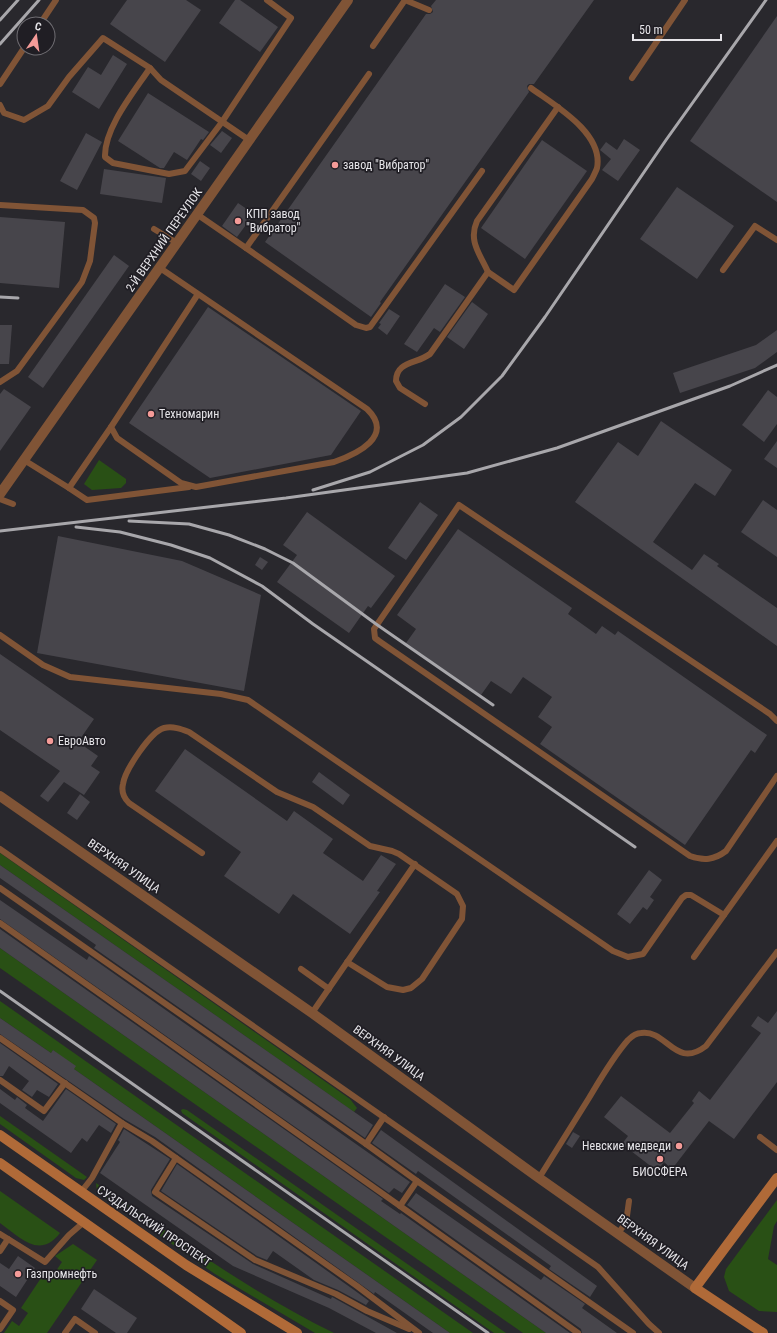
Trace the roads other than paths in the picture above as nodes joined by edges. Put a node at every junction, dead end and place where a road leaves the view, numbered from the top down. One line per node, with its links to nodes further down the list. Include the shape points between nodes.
1 (56, 0): 7 (lane)
2 (267, 0): 17 (lane, via 291,18)
3 (348, 0): 18 (street, 2-Й ВЕРХНИЙ ПЕРЕУЛОК)
4 (405, 0): 6 (lane); 8 (lane)
5 (685, 0): 12 (lane)
6 (429, 10)
7 (45, 16)
8 (373, 46)
9 (19, 56): 13 (lane)
10 (150, 68): 15 (lane, via 103,38 48,106 24,120 4,112); 17 (lane, via 162,80); 17 (lane, via 108,133 105,157 113,163 169,174 185,170)
11 (369, 74): 25 (lane)
12 (632, 78)
13 (0, 84)
14 (531, 88): 16 (lane)
15 (0, 105)
16 (558, 107): 28 (lane, via 473,229 474,243); 28 (lane, via 587,131 597,167 592,179 514,290)
17 (222, 122): 18 (lane)
18 (249, 140): 21 (street, 2-Й ВЕРХНИЙ ПЕРЕУЛОК)
19 (482, 171): 25 (lane, via 370,327 356,325)
20 (0, 204): 30 (lane, via 83,210 94,218 94,223 90,261 82,282 17,371)
21 (198, 215): 24 (street, 2-Й ВЕРХНИЙ ПЕРЕУЛОК); 25 (lane)
22 (154, 229): 24 (lane)
23 (777, 240): 27 (lane, via 755,226)
24 (177, 243): 26 (street, 2-Й ВЕРХНИЙ ПЕРЕУЛОК)
25 (246, 248)
26 (160, 268): 29 (lane); 33 (street, 2-Й ВЕРХНИЙ ПЕРЕУЛОК)
27 (722, 270)
28 (488, 272): 31 (lane, via 430,354 424,359 403,365 398,370 396,381 400,388)
29 (198, 294): 32 (lane); 34 (lane, via 367,409 373,415 376,430 369,445 354,455 334,462)
30 (0, 382)
31 (425, 404)
32 (111, 427): 34 (lane, via 117,438 181,483); 35 (lane)
33 (24, 460): 35 (lane); 36 (street, 2-Й ВЕРХНИЙ ПЕРЕУЛОК)
34 (191, 486): 35 (lane, via 87,500)
35 (69, 488)
36 (0, 494)
37 (0, 499): 38 (lane)
38 (13, 504)
39 (0, 635): 48 (lane, via 43,665 70,677 221,694 248,700 613,951 628,957 643,954 686,895)
40 (777, 721): 41 (lane, via 459,505 374,629 375,638 379,641 690,856 700,860 718,857 726,851)
41 (777, 776)
42 (0, 796): 55 (street, ВЕРХНЯЯ УЛИЦА)
43 (777, 841): 48 (lane)
44 (0, 849): 59 (lane)
45 (202, 853): 46 (lane, via 129,803 122,792 128,769 153,735 165,728 181,729 192,734 277,792 313,807 370,846 392,850)
46 (415, 864): 52 (lane); 52 (lane, via 451,889 463,906 462,919 422,979 411,988 395,989 378,983)
47 (0, 888): 63 (lane)
48 (724, 915): 51 (lane)
49 (0, 923): 72 (lane)
50 (777, 952): 67 (lane, via 700,1051 679,1052 647,1033 640,1033 629,1040)
51 (694, 957)
52 (347, 962): 54 (lane)
53 (300, 968): 54 (lane)
54 (329, 989): 55 (lane)
55 (312, 1013): 67 (street, ВЕРХНЯЯ УЛИЦА)
56 (0, 1038): 58 (lane)
57 (0, 1080): 58 (lane, via 44,1110)
58 (65, 1084): 60 (lane)
59 (384, 1117): 63 (lane); 88 (lane, via 598,1267)
60 (122, 1123): 65 (lane); 70 (lane, via 92,1178)
61 (0, 1135): 70 (main road, СУЗДАЛЬСКИЙ ПРОСПЕКТ)
62 (760, 1137): 64 (lane)
63 (366, 1144): 69 (lane)
64 (777, 1150)
65 (176, 1158): 85 (lane, via 352,1282); 85 (lane, via 154,1192 255,1260)
66 (0, 1164): 73 (main road)
67 (539, 1178): 74 (street, ВЕРХНЯЯ УЛИЦА)
68 (777, 1178): 78 (main road)
69 (417, 1181): 72 (lane); 87 (lane)
70 (81, 1192): 81 (main road, СУЗДАЛЬСКИЙ ПРОСПЕКТ, via 186,1265)
71 (629, 1202): 74 (lane, via 626,1223)
72 (400, 1206): 86 (lane)
73 (84, 1222): 76 (lane, via 44,1262); 84 (main road)
74 (618, 1233): 78 (street, ВЕРХНЯЯ УЛИЦА)
75 (0, 1234): 76 (lane)
76 (8, 1239): 77 (lane)
77 (0, 1252)
78 (695, 1288): 89 (main road, ВЕРХНЯЯ УЛИЦА)
79 (0, 1301): 80 (lane, via 12,1310)
80 (0, 1329)
81 (293, 1332)
82 (65, 1333): 83 (lane, via 75,1319)
83 (95, 1333)
84 (241, 1333)
85 (419, 1333)
86 (578, 1333)
87 (633, 1333)
88 (659, 1333)
89 (763, 1333)

